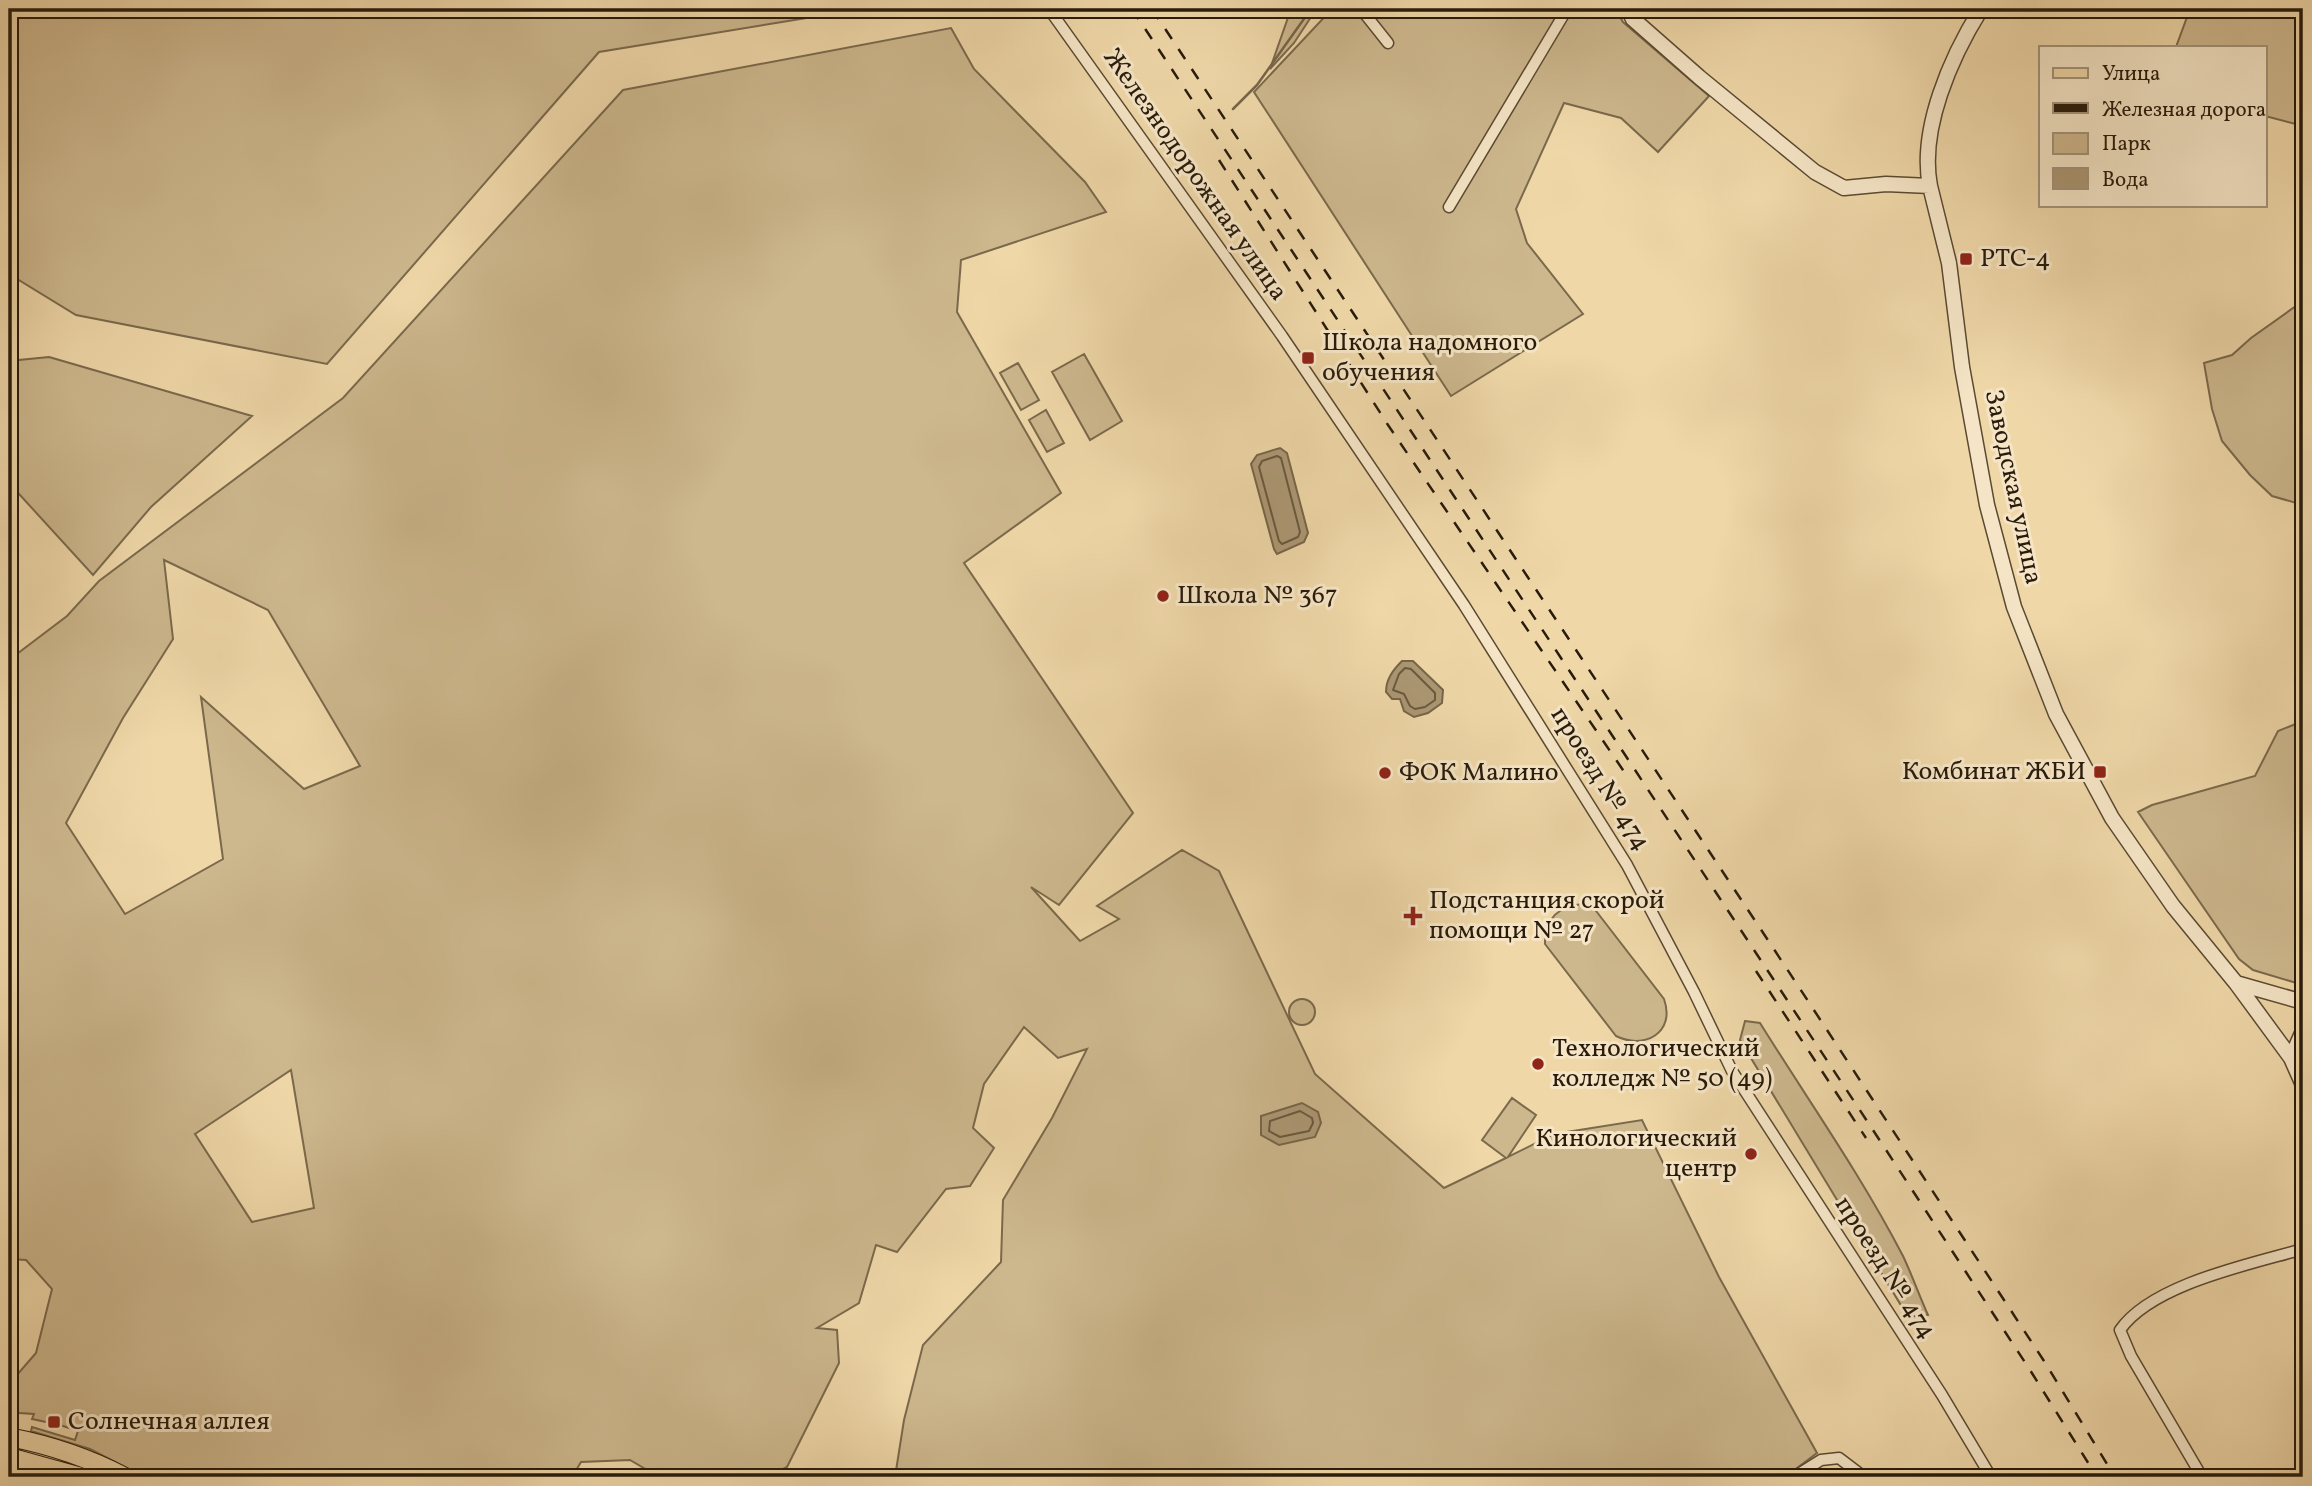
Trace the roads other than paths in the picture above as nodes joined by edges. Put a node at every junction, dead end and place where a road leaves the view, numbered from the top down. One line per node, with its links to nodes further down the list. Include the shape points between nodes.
1 (1049, 9): 9 (street, Железнодорожная улица)
2 (1361, 9): 6 (street)
3 (1567, 9): 8 (street)
4 (1628, 9): 7 (street, via 1633,19 1699,77 1833,183 1844,188)
5 (1981, 9): 7 (street, Заводская улица, via 1962,39 1937,103 1927,169)
6 (1388, 43)
7 (1930, 186): 10 (street, Заводская улица, via 1949,263 1987,505 2014,607 2056,714 2112,818)
8 (1449, 207)
9 (1303, 368): 22 (street, проезд № 474, via 1464,605 1618,850 1725,1059)
10 (2236, 983): 11 (street); 13 (street, Заводская улица)
11 (2303, 1002)
12 (2303, 1031): 13 (street)
13 (2291, 1058): 14 (street, Заводская улица)
14 (2303, 1085)
15 (2303, 1250): 23 (street, via 2182,1287 2149,1303 2120,1329)
16 (9, 1437): 19 (main road, via 78,1455)
17 (9, 1457): 18 (main road)
18 (81, 1477)
19 (125, 1477)
20 (1794, 1477): 21 (street, via 1821,1460 1839,1458)
21 (1864, 1477)
22 (1991, 1477)
23 (2202, 1477)

